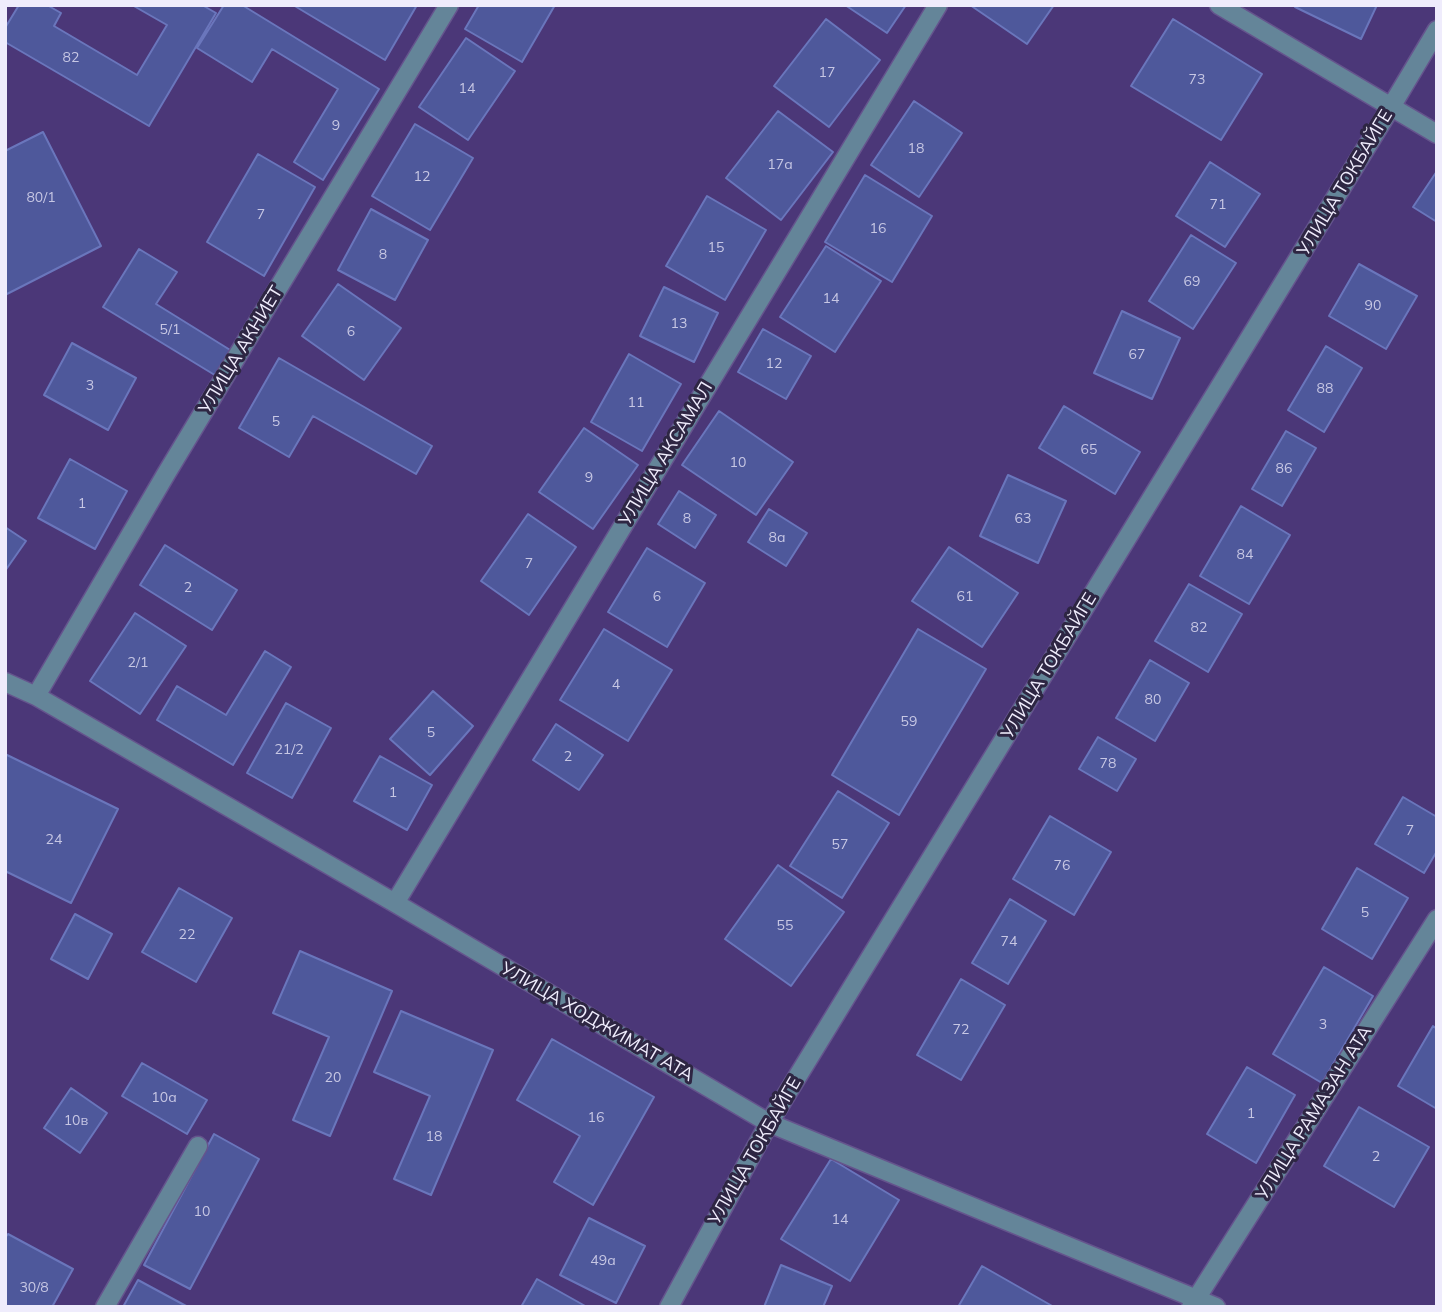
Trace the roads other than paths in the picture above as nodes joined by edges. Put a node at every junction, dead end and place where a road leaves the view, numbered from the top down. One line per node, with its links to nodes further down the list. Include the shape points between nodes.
1 (449, 5): 8 (street, УЛИЦА АКНИЕТ)
2 (938, 5): 9 (street, УЛИЦА АКСАМАЛ)
3 (1219, 5): 5 (street)
4 (1437, 30): 5 (street, УЛИЦА ТОКБАЙГЕ)
5 (1391, 107): 6 (street); 11 (street, УЛИЦА ТОКБАЙГЕ)
6 (1437, 134)
7 (5, 682): 8 (street, УЛИЦА ХОДЖИМАТ АТА)
8 (36, 696): 9 (street, УЛИЦА ХОДЖИМАТ АТА)
9 (395, 904): 11 (street, УЛИЦА ХОДЖИМАТ АТА)
10 (1437, 919): 13 (street, УЛИЦА РАМАЗАН АТА)
11 (769, 1123): 13 (street, УЛИЦА ХОДЖИМАТ АТА); 15 (street, УЛИЦА ТОКБАЙГЕ)
12 (198, 1146): 14 (street)
13 (1194, 1303): 16 (street, УЛИЦА ХОДЖИМАТ АТА)
14 (105, 1307)
15 (669, 1307)
16 (1216, 1307)

